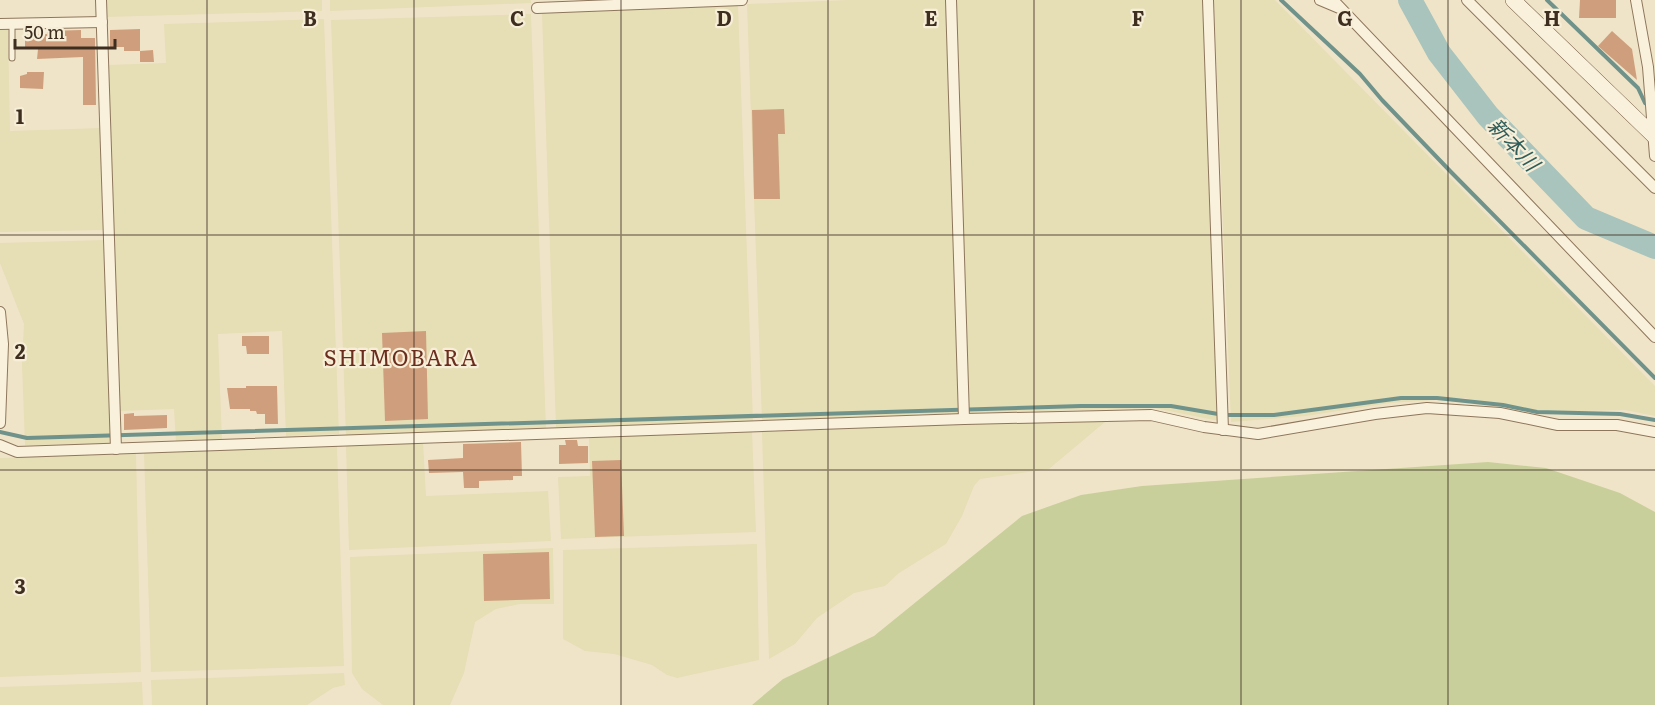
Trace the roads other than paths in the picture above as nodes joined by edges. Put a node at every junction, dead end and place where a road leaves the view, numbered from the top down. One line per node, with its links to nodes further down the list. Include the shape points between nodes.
1 (101, 0): 12 (street)
2 (742, 0): 10 (street)
3 (951, 0): 21 (street)
4 (1208, 0): 23 (street)
5 (1320, 0): 11 (street)
6 (1333, 0): 11 (street)
7 (1467, 0): 18 (street)
8 (1513, 0): 16 (street)
9 (1636, 0): 16 (street, via 1648,67)
10 (537, 8)
11 (1343, 10): 20 (street)
12 (102, 22): 14 (street); 26 (street)
13 (0, 24): 14 (street)
14 (12, 24): 15 (lane)
15 (12, 58)
16 (1654, 136): 17 (street)
17 (1655, 156)
18 (1655, 188)
19 (0, 312): 22 (street)
20 (1655, 337)
21 (964, 419): 23 (street, via 1151,415); 26 (street)
22 (0, 423)
23 (1223, 430): 24 (street, via 1258,434 1427,408 1500,413 1558,425 1617,425)
24 (1655, 432)
25 (0, 445): 26 (street, via 17,452)
26 (116, 449)

